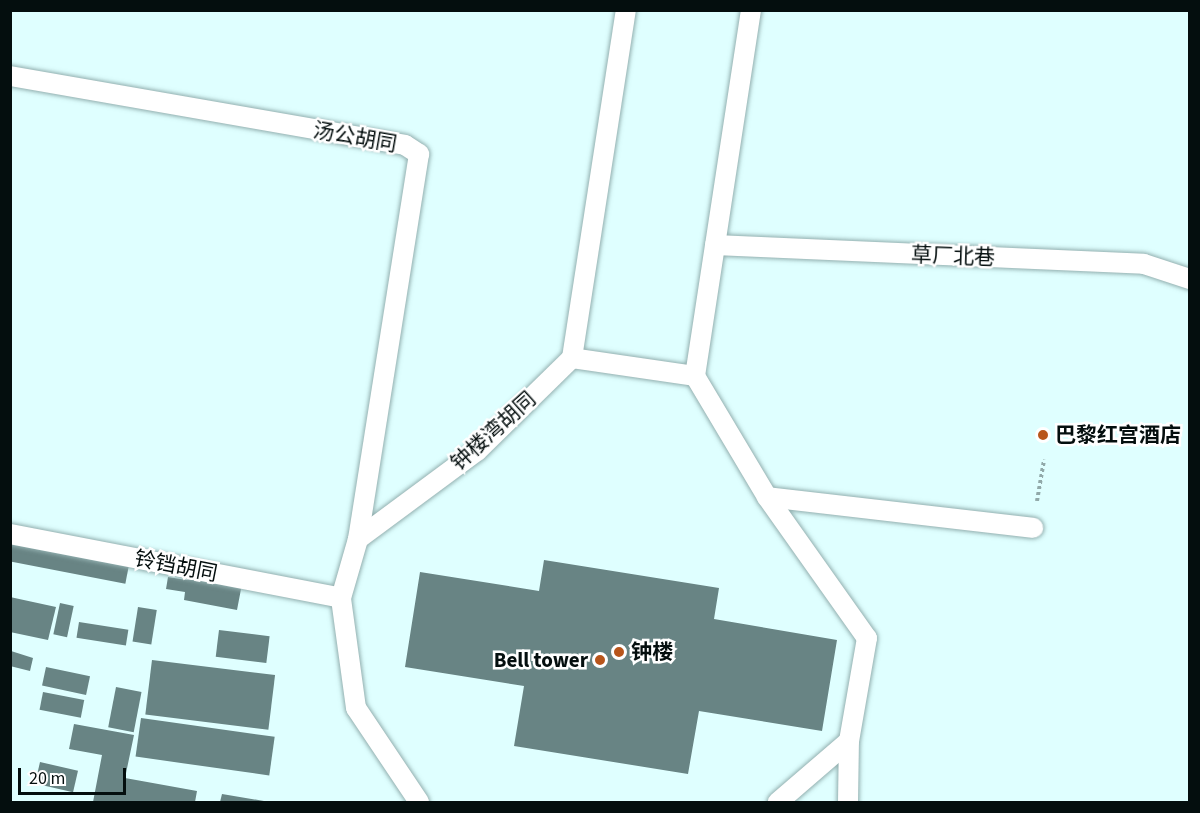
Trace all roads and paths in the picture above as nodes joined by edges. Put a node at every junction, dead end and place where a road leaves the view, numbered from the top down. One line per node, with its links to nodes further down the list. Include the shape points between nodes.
1 (626, 10): 6 (lane)
2 (751, 10): 4 (lane)
3 (10, 76): 12 (lane, 汤公胡同, via 405,145 418,154)
4 (715, 245): 5 (lane, 草厂北巷, via 1144,264); 7 (lane)
5 (1190, 279)
6 (572, 358): 7 (lane); 12 (lane, 钟楼湾胡同, via 477,451)
7 (695, 376): 9 (lane)
8 (1044, 460): 10 (path)
9 (767, 497): 10 (lane); 14 (lane, via 867,638)
10 (1033, 528)
11 (10, 534): 13 (lane, 铃铛胡同)
12 (358, 539): 13 (lane)
13 (341, 598): 15 (lane, via 356,708)
14 (849, 741): 16 (lane); 17 (lane)
15 (419, 802)
16 (778, 802)
17 (848, 802)

